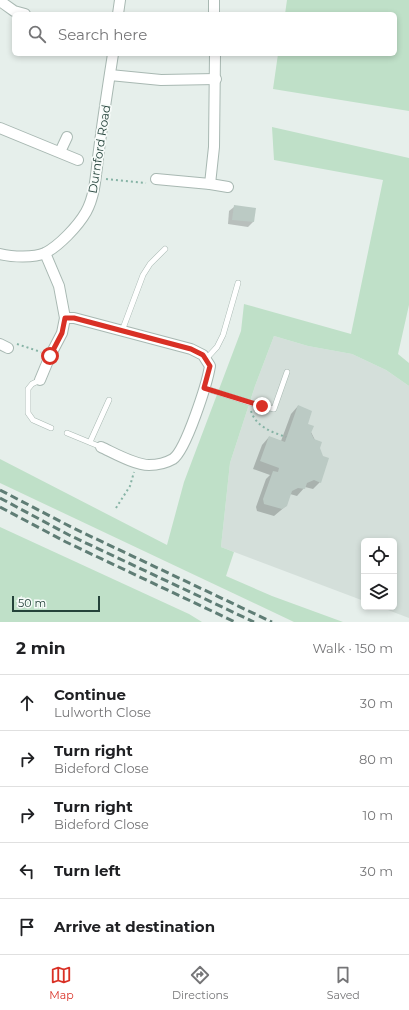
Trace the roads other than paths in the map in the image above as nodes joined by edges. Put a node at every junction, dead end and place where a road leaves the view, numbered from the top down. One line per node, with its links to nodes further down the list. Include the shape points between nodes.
1 (120, 0): 5 (street)
2 (214, 0): 6 (street)
3 (0, 1): 4 (street)
4 (20, 12)
5 (118, 12)
6 (214, 12)
7 (113, 56): 9 (street, Durnford Road)
8 (215, 56): 10 (street)
9 (110, 75): 10 (street, via 161,80); 19 (street, Durnford Road, via 91,199 78,224)
10 (216, 79): 16 (street)
11 (1, 131): 13 (street)
12 (67, 137): 13 (street)
13 (60, 152): 14 (street)
14 (78, 160)
15 (156, 179): 16 (street)
16 (210, 184): 17 (street)
17 (228, 187)
18 (165, 249): 23 (lane, via 142,275)
19 (45, 253): 20 (street, Durnford Road, via 24,257); 22 (street, via 59,286)
20 (1, 257)
21 (238, 283): 24 (lane, via 223,335 217,347)
22 (65, 318): 23 (street, via 74,318); 26 (street, via 62,333)
23 (122, 331): 24 (street, via 191,349)
24 (206, 359): 27 (street, via 210,366)
25 (287, 372): 27 (lane, via 274,409)
26 (40, 380): 29 (lane, via 28,389 28,413 33,420)
27 (204, 388): 32 (street, via 185,440 173,459 150,465)
28 (109, 400): 31 (lane)
29 (50, 428)
30 (67, 433): 31 (lane)
31 (90, 442): 32 (lane)
32 (101, 447)

